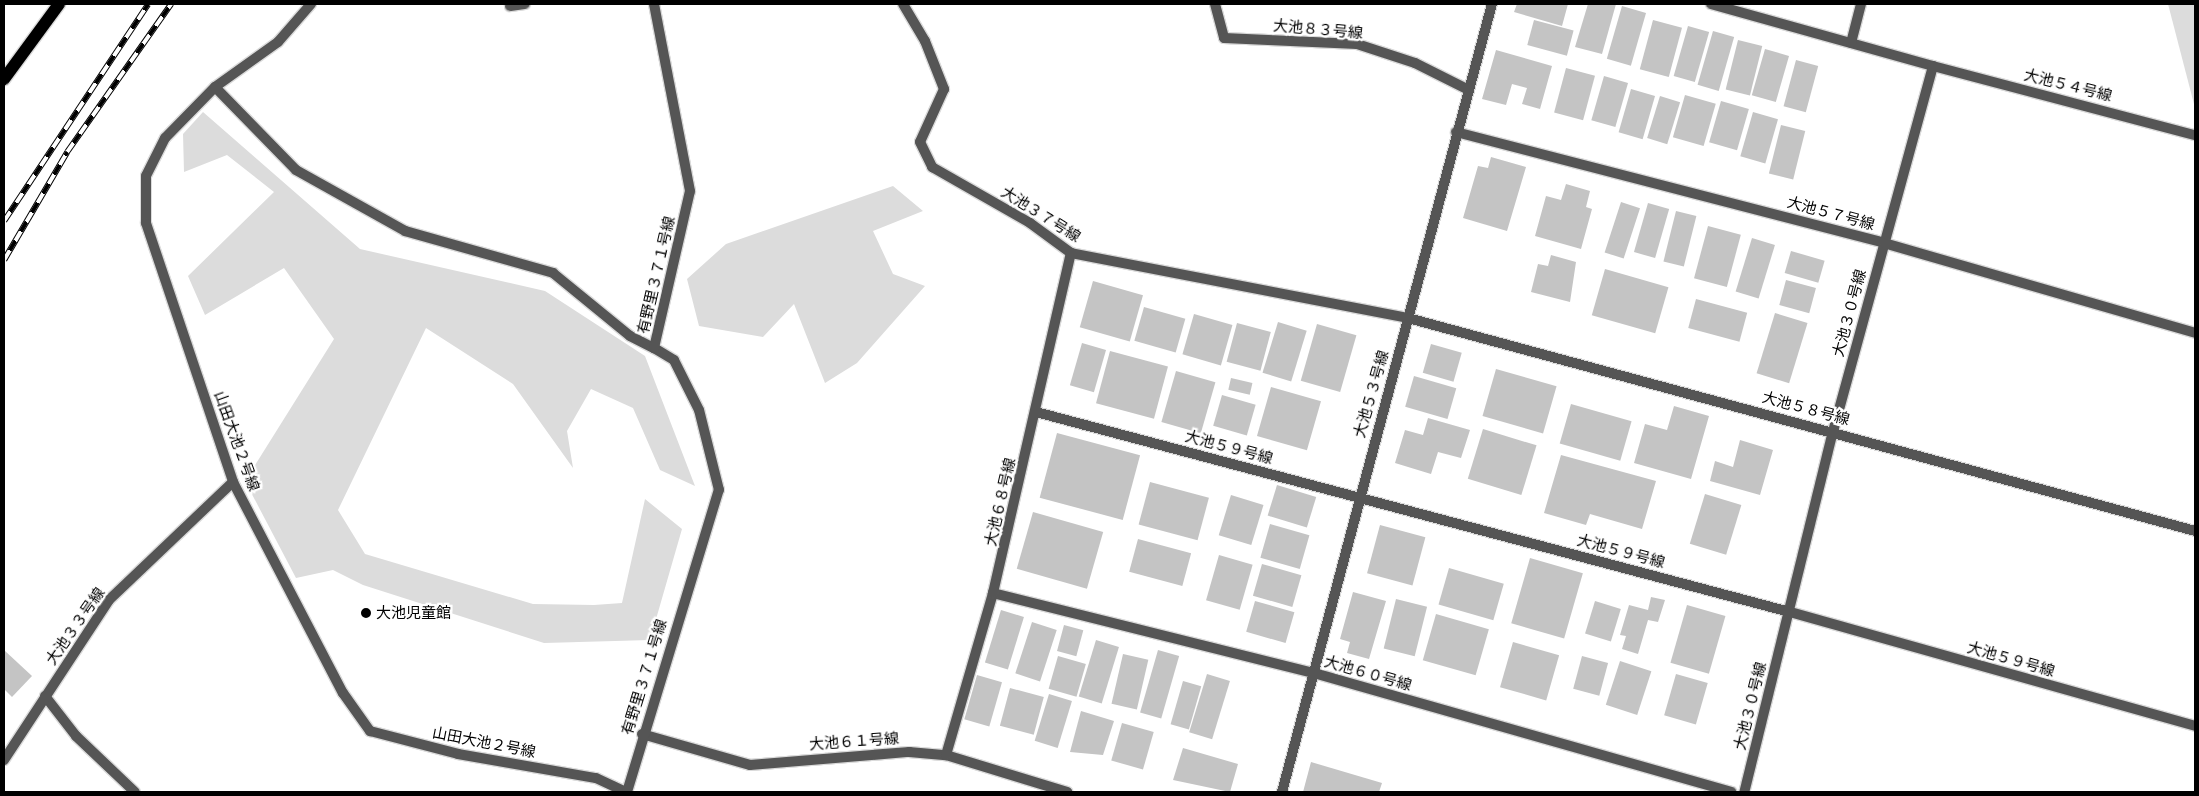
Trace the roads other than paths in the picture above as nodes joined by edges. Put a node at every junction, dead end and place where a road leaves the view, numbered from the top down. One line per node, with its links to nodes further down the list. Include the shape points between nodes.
1 (59, 4): 13 (main road)
2 (311, 4): 14 (street, 山田大池２号線, via 278,42)
3 (525, 4): 10 (street)
4 (654, 4): 22 (street, 有野里３７１号線, via 690,191)
5 (903, 4): 19 (street, 大池３７号線, via 925,41 944,89 920,142 932,167 1030,223)
6 (1215, 4): 15 (street, 大池８３号線, via 1224,38 1356,44 1415,63)
7 (1492, 4): 15 (street, 大池５３号線)
8 (1711, 4): 11 (street)
9 (1861, 4): 11 (street)
10 (510, 6)
11 (1851, 43): 12 (street)
12 (1933, 66): 17 (street, 大池５４号線); 18 (street, 大池３０号線)
13 (4, 79)
14 (215, 88): 22 (street, via 296,170 405,231 552,273 630,336); 25 (street, 山田大池２号線, via 165,138 146,176 146,223)
15 (1467, 89): 16 (street, 大池５３号線)
16 (1456, 132): 18 (street, 大池５７号線); 20 (street, 大池５３号線)
17 (2195, 135)
18 (1884, 243): 21 (street, 大池５７号線); 24 (street, 大池３０号線)
19 (1071, 253): 20 (street, 大池３７号線); 23 (street, 大池６８号線)
20 (1408, 318): 24 (street, 大池５８号線); 26 (street, 大池５３号線)
21 (2195, 333)
22 (654, 348): 33 (street, 有野里３７１号線, via 674,360 699,410 719,490)
23 (1036, 412): 26 (street, 大池５９号線); 28 (street, 大池６８号線)
24 (1833, 431): 27 (street, 大池５８号線); 29 (street, 大池３０号線)
25 (233, 482): 31 (street, 大池３３号線, via 109,600); 37 (street, 山田大池２号線, via 343,693 370,731 458,754 596,778)
26 (1358, 496): 29 (street, 大池５９号線); 30 (street, 大池５３号線)
27 (2195, 531)
28 (994, 593): 30 (street, 大池６０号線); 34 (street, 大池６８号線)
29 (1790, 612): 32 (street, 大池５９号線); 41 (street, 大池３０号線)
30 (1314, 673): 39 (street, 大池５３号線); 40 (street, 大池６０号線)
31 (45, 696): 35 (street, 大池３３号線); 36 (street, via 76,736)
32 (2195, 726)
33 (642, 734): 34 (street, 大池６１号線, via 750,765 909,752); 37 (street, 有野里３７１号線)
34 (946, 755): 38 (street, 大池６１号線)
35 (4, 760)
36 (135, 792)
37 (626, 792)
38 (1067, 792)
39 (1282, 792)
40 (1731, 792)
41 (1744, 792)

